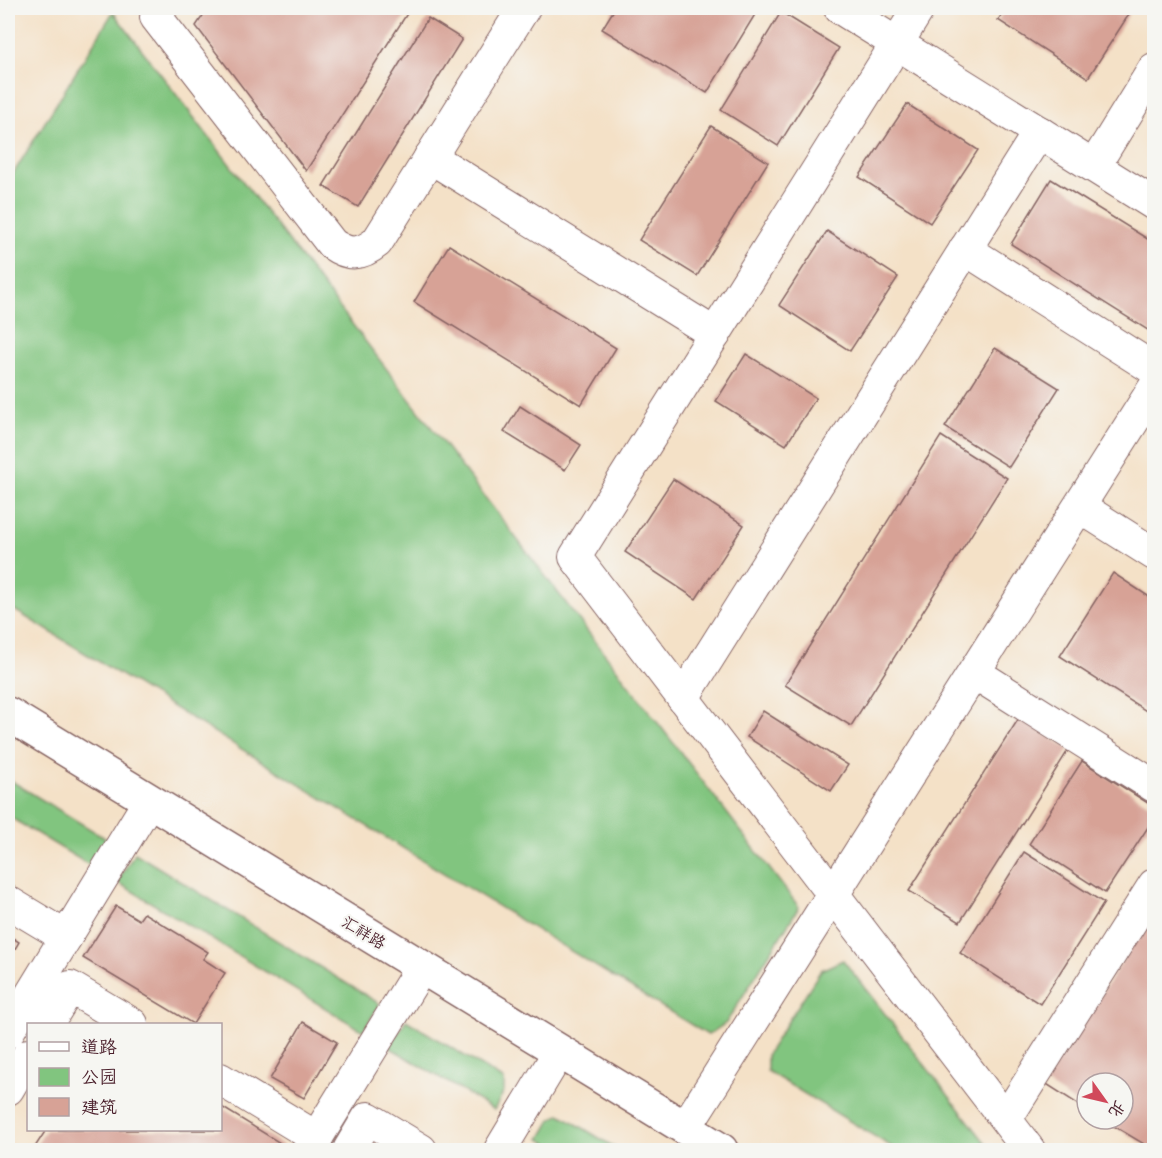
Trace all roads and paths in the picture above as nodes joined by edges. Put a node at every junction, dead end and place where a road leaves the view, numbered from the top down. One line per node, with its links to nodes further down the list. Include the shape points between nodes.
1 (161, 8): 8 (street, via 156,16 341,251 365,251 377,242)
2 (524, 8): 8 (street)
3 (840, 8): 5 (street)
4 (919, 8): 5 (street)
5 (897, 43): 7 (street); 12 (street)
6 (1155, 69): 9 (street)
7 (1039, 132): 9 (street); 11 (street)
8 (430, 157): 12 (street)
9 (1094, 166): 10 (street)
10 (1155, 204)
11 (965, 249): 13 (street); 18 (street)
12 (714, 334): 18 (street, via 574,557)
13 (1155, 369)
14 (1155, 388): 15 (street)
15 (1080, 507): 16 (street); 17 (street)
16 (1155, 554)
17 (975, 673): 20 (street); 23 (street)
18 (683, 698): 23 (street)
19 (8, 714): 21 (main road, 汇祥路)
20 (1155, 786)
21 (149, 801): 25 (street); 26 (main road, 汇祥路)
22 (1155, 885): 34 (street)
23 (835, 895): 34 (street); 35 (street)
24 (8, 902): 25 (street)
25 (66, 937): 29 (street)
26 (421, 968): 30 (main road, 汇祥路); 36 (street)
27 (48, 1023): 28 (street, via 70,987)
28 (130, 1023)
29 (8, 1032)
30 (559, 1052): 35 (main road, 汇祥路); 39 (street)
31 (27, 1057): 33 (street)
32 (222, 1080): 36 (street)
33 (8, 1089)
34 (1006, 1119): 41 (street)
35 (685, 1128): 40 (main road, 汇祥路)
36 (313, 1144)
37 (348, 1150): 38 (street, via 368,1118)
38 (421, 1150)
39 (500, 1150)
40 (721, 1150)
41 (1029, 1150)

